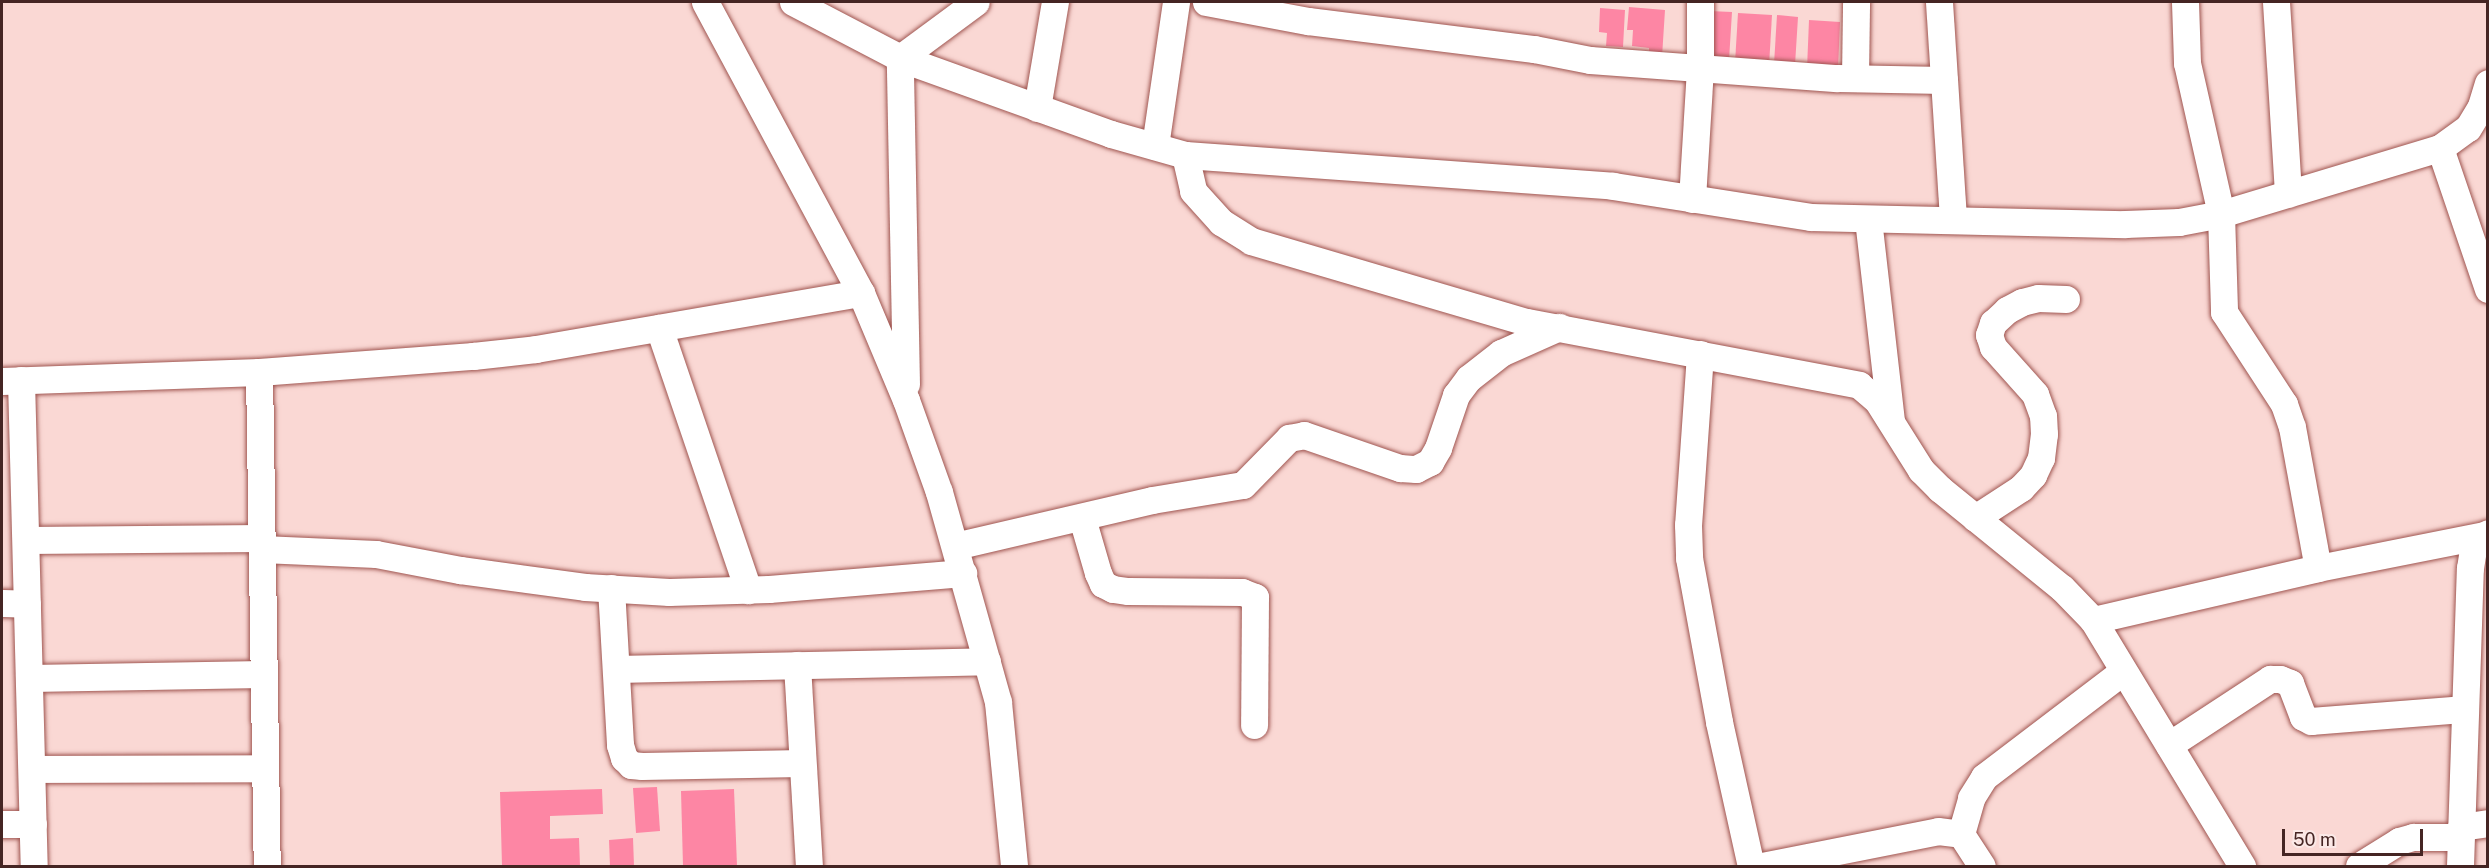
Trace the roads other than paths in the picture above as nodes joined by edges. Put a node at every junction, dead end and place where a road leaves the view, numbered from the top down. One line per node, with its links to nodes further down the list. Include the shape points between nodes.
1 (705, 2): 28 (street)
2 (793, 2): 13 (street)
3 (976, 2): 13 (street)
4 (1055, 2): 18 (street)
5 (1176, 2): 19 (street)
6 (1206, 2): 12 (street)
7 (1700, 2): 14 (street)
8 (1856, 2): 15 (street)
9 (1939, 2): 16 (street)
10 (2184, 2): 24 (street, via 2188,72)
11 (2276, 2): 22 (street)
12 (1308, 11): 14 (street, via 1590,60)
13 (900, 58): 18 (street); 35 (street)
14 (1700, 67): 15 (street); 23 (street)
15 (1855, 78): 16 (street)
16 (1944, 80): 26 (street)
17 (2487, 83): 20 (street, via 2481,106 2468,128)
18 (1037, 108): 19 (street)
19 (1155, 146): 21 (street)
20 (2440, 148): 22 (street); 27 (street)
21 (1185, 155): 23 (street, via 1613,186); 30 (street, via 1193,191 1221,222 1251,241)
22 (2288, 194): 24 (street)
23 (1692, 199): 25 (street, via 1810,217)
24 (2221, 214): 26 (street, via 2178,222 2125,224); 44 (street, via 2224,312 2284,404 2292,427)
25 (1868, 219): 26 (street); 36 (street)
26 (1953, 220)
27 (2486, 278)
28 (861, 293): 31 (street); 35 (street)
29 (2066, 299): 39 (street, via 2022,302 1993,323 1989,335 1994,347 2035,394 2043,416 2044,435 2041,458 2033,476)
30 (1559, 327): 32 (street); 38 (street, via 1501,353 1469,378 1456,395 1430,462 1416,469 1400,468 1304,435 1289,438 1243,485 1152,500)
31 (659, 328): 33 (street, via 536,350); 48 (street)
32 (1700, 354): 36 (street, via 1859,385 1877,400); 74 (street, via 1689,558)
33 (259, 372): 34 (street); 42 (street)
34 (11, 381): 37 (street)
35 (906, 400): 43 (street)
36 (1892, 422): 39 (street, via 1921,470)
37 (13, 506): 41 (street)
38 (1082, 518): 43 (street); 59 (street, via 1098,573 1103,584 1113,589 1242,592 1255,597)
39 (1975, 518): 50 (street, via 2062,588)
40 (2486, 534): 44 (street); 46 (street, via 2473,548)
41 (26, 540): 42 (street); 49 (street)
42 (262, 544): 47 (street, via 376,554 460,570); 56 (street)
43 (955, 546): 45 (street)
44 (2318, 568): 50 (street)
45 (963, 573): 48 (street); 51 (street)
46 (2479, 585): 55 (street)
47 (611, 588): 48 (street, via 669,592); 53 (street)
48 (748, 590)
49 (14, 604): 57 (street)
50 (2092, 620): 54 (street)
51 (987, 661): 52 (street); 73 (street, via 998,702)
52 (797, 665): 53 (street); 61 (street)
53 (616, 669): 61 (street, via 620,745 624,758 632,765)
54 (2122, 672): 60 (street); 68 (street, via 1984,777 1971,798)
55 (2477, 672): 58 (street)
56 (264, 674): 57 (street); 62 (street)
57 (29, 678): 63 (street)
58 (2465, 709): 60 (street, via 2311,722 2303,717 2290,683 2270,679); 67 (street)
59 (1254, 725)
60 (2169, 745): 77 (street)
61 (802, 763): 72 (street)
62 (265, 768): 63 (street); 71 (street)
63 (32, 769): 65 (street)
64 (2, 824): 65 (street)
65 (33, 824): 70 (street)
66 (2487, 824): 67 (street)
67 (2461, 832): 78 (street, via 2398,841); 79 (street)
68 (1961, 834): 69 (street, via 1938,831); 76 (street)
69 (1803, 862): 75 (street)
70 (34, 867)
71 (267, 867)
72 (809, 867)
73 (1014, 867)
74 (1751, 867)
75 (1762, 867)
76 (1982, 867)
77 (2242, 867)
78 (2359, 867)
79 (2460, 867)

